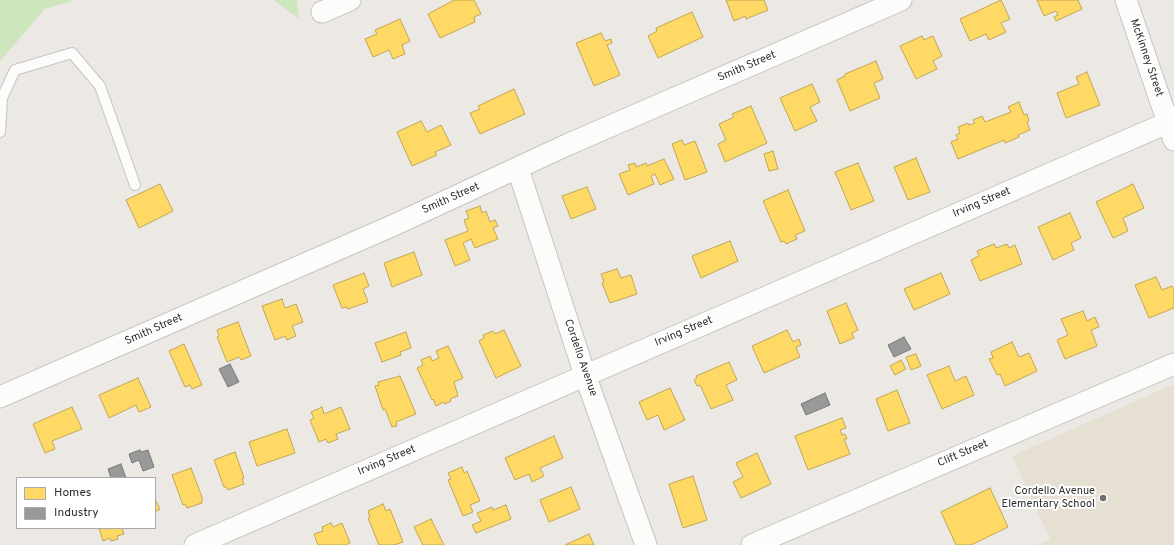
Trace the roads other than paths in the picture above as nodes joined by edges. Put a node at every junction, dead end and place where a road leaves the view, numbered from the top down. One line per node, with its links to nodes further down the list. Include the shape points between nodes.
1 (350, 0): 4 (street)
2 (901, 0): 7 (street, Smith Street, via 568,144)
3 (1126, 0): 5 (street, McKinney Street)
4 (322, 12)
5 (1172, 127): 10 (street, Irving Street)
6 (0, 132): 8 (lane, via 2,98 16,70 72,53 100,86)
7 (518, 169): 10 (street, Cordello Avenue); 11 (street, Smith Street)
8 (136, 185)
9 (1174, 364): 14 (street, Clift Street)
10 (585, 375): 12 (street, Irving Street); 13 (street, Cordello Avenue)
11 (0, 397)
12 (195, 545)
13 (646, 545)
14 (752, 545)

